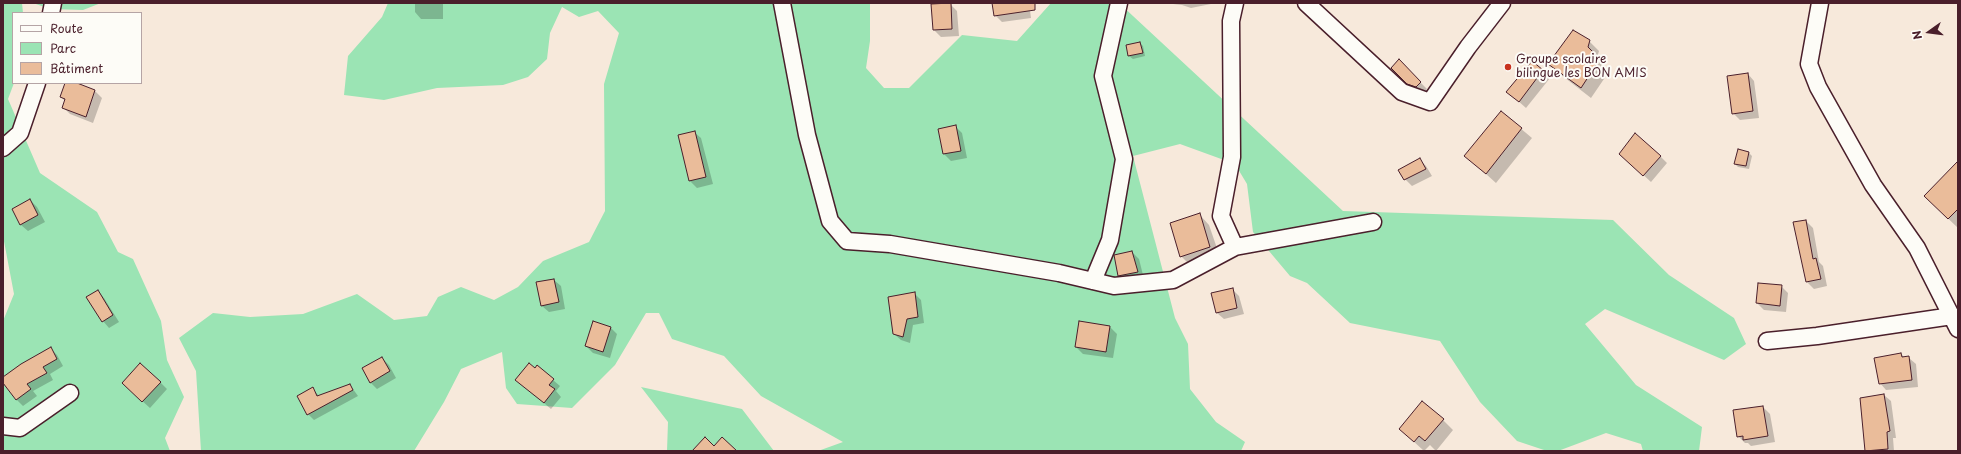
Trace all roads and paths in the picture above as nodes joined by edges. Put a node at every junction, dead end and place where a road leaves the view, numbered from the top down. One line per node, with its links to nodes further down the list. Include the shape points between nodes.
1 (782, 3): 11 (street, via 807,135 830,221 847,241 890,244)
2 (1119, 3): 11 (street, via 1103,76 1124,159 1110,240)
3 (1235, 3): 10 (street, via 1231,21 1232,157 1221,216)
4 (1306, 3): 5 (street, via 1402,92 1430,102)
5 (1502, 3)
6 (1820, 3): 12 (street, via 1808,64 1872,185 1917,248)
7 (37, 84): 8 (street, via 20,133)
8 (3, 148)
9 (1373, 222): 10 (street)
10 (1235, 247): 11 (street, via 1173,280 1114,286)
11 (1092, 281)
12 (1955, 323): 13 (street)
13 (1766, 341)
14 (70, 393): 15 (street, via 20,428)
15 (3, 426)

